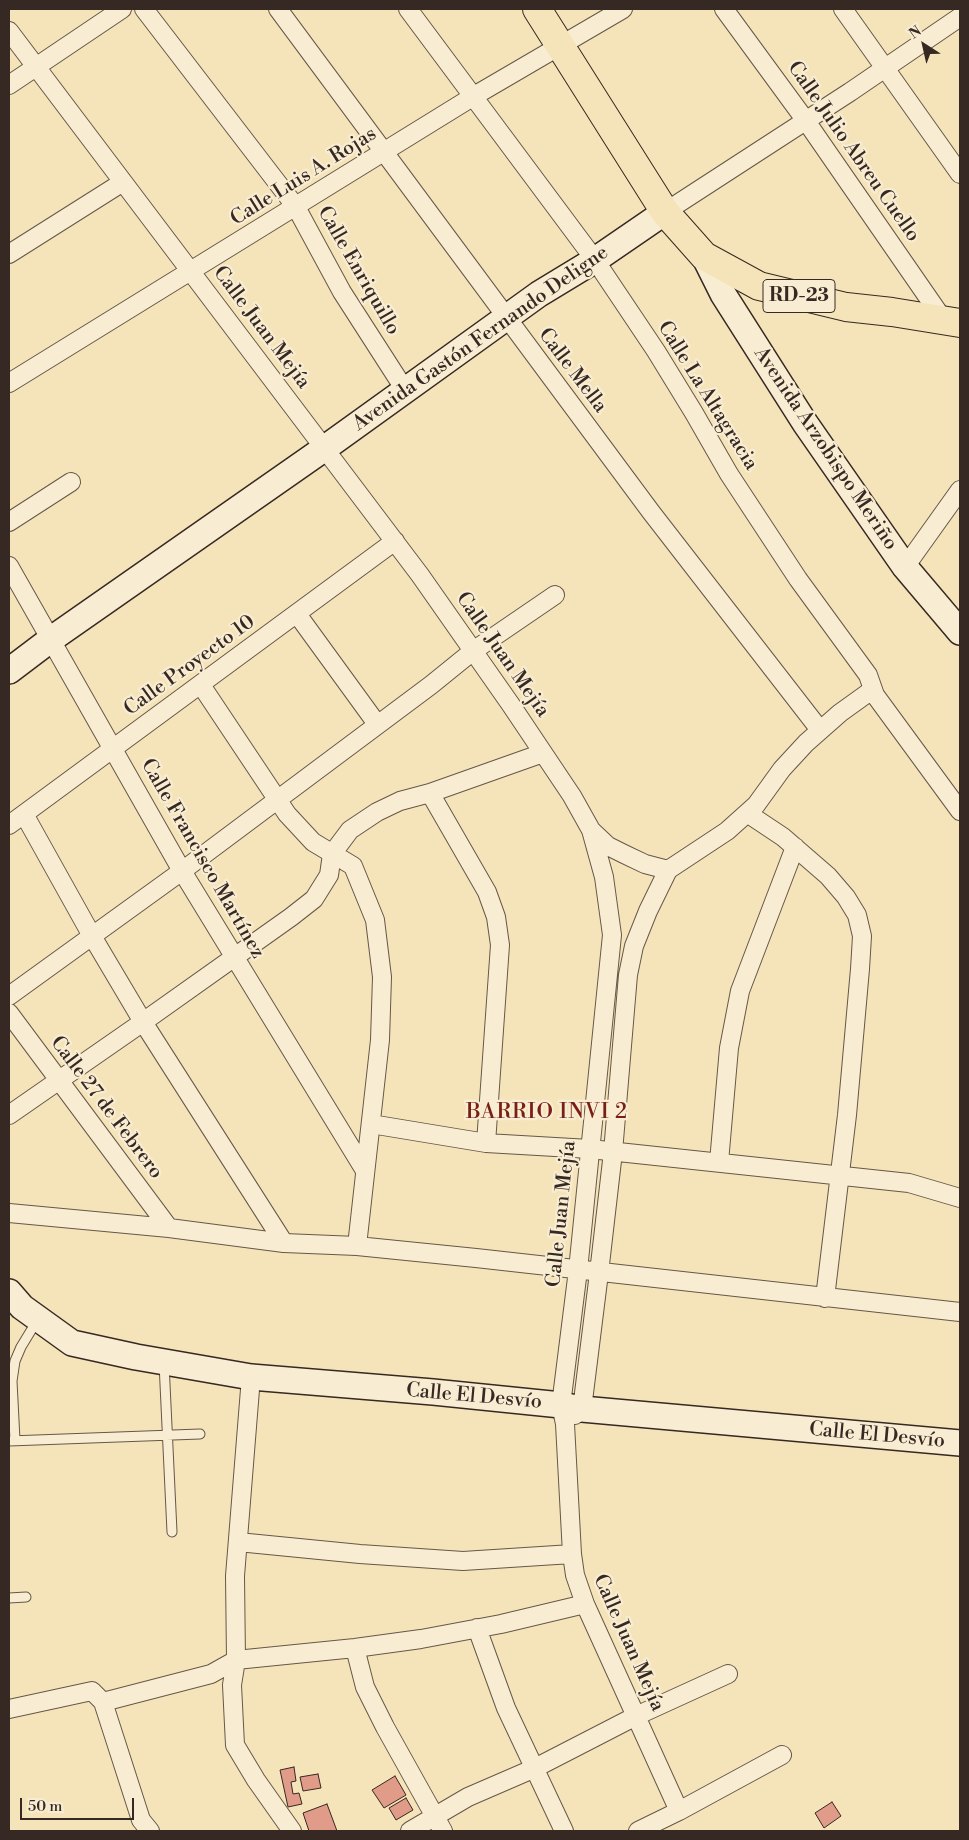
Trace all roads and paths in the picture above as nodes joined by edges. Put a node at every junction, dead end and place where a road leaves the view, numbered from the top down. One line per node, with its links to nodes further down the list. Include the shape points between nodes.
1 (122, 9): 12 (street)
2 (144, 9): 20 (street, Calle Enriquillo)
3 (278, 9): 17 (street, Calle Mella)
4 (408, 9): 15 (street, Calle La Altagracia)
5 (537, 9): 11 (main road, RD-23)
6 (623, 9): 11 (street, Calle Luis A. Rojas)
7 (724, 9): 16 (street, Calle Julio Abreu Cuello)
8 (843, 9): 13 (street)
9 (960, 17): 13 (street, Avenida Gastón Fernando Deligne)
10 (9, 31): 12 (street, Calle Juan Mejía)
11 (560, 45): 15 (street, Calle Luis A. Rojas); 21 (main road, RD-23)
12 (36, 66): 14 (street); 19 (street, Calle Juan Mejía)
13 (885, 68): 16 (street, Avenida Gastón Fernando Deligne); 18 (street)
14 (9, 85)
15 (474, 96): 17 (street, Calle Luis A. Rojas); 24 (street, Calle La Altagracia)
16 (806, 121): 21 (street, Avenida Gastón Fernando Deligne); 27 (street, Calle Julio Abreu Cuello)
17 (384, 153): 20 (street, Calle Luis A. Rojas); 26 (street, Calle Mella)
18 (960, 174)
19 (123, 182): 22 (street); 25 (street, Calle Juan Mejía)
20 (296, 207): 25 (street, Calle Luis A. Rojas); 29 (street, Calle Enriquillo, via 342,292)
21 (665, 212): 23 (main road, RD-23); 24 (street, Avenida Gastón Fernando Deligne)
22 (9, 254)
23 (704, 256): 27 (main road, RD-23, via 759,286 846,307); 36 (street, Avenida Arzobispo Meriño, via 723,294 805,423)
24 (595, 260): 26 (street, Avenida Gastón Fernando Deligne); 44 (street, Calle La Altagracia, via 792,571 868,675)
25 (190, 271): 28 (street, Calle Luis A. Rojas); 30 (street, Calle Juan Mejía)
26 (506, 318): 29 (street, Avenida Gastón Fernando Deligne); 46 (street, Calle Mella)
27 (953, 322)
28 (9, 383)
29 (405, 390): 30 (street, Avenida Gastón Fernando Deligne)
30 (325, 448): 34 (street, Calle Juan Mejía); 40 (street, Avenida Gastón Fernando Deligne)
31 (71, 482): 33 (street)
32 (960, 490): 36 (street)
33 (9, 522)
34 (395, 542): 38 (street, Calle Proyecto 10); 41 (street, Calle Juan Mejía)
35 (9, 566): 40 (street, Calle Francisco Martínez)
36 (905, 567): 39 (street, Avenida Arzobispo Meriño)
37 (555, 595): 41 (street)
38 (297, 614): 43 (street, Calle Proyecto 10); 45 (street)
39 (960, 632)
40 (50, 640): 42 (street, Avenida Gastón Fernando Deligne); 47 (street, Calle Francisco Martínez)
41 (473, 651): 45 (street); 48 (street, Calle Juan Mejía)
42 (9, 671)
43 (201, 685): 47 (street, Calle Proyecto 10); 50 (street)
44 (872, 690): 46 (street); 51 (street, Calle La Altagracia)
45 (377, 724): 50 (street)
46 (820, 730): 52 (street, via 782,769)
47 (114, 749): 53 (street, Calle Proyecto 10); 59 (street, Calle Francisco Martínez)
48 (543, 753): 49 (street); 55 (street, Calle Juan Mejía)
49 (430, 793): 57 (street, via 400,801 377,812 350,830); 68 (street, via 487,892 496,917 500,945)
50 (276, 800): 57 (street, via 313,842); 59 (street)
51 (960, 811)
52 (747, 813): 56 (street); 58 (street, via 727,832)
53 (24, 814): 54 (street, Calle Proyecto 10); 60 (street)
54 (9, 825)
55 (591, 830): 58 (street, via 608,846 645,864); 69 (street, Calle Juan Mejía, via 604,878 612,935)
56 (795, 847): 71 (street, via 740,991 729,1048); 73 (street, via 846,897 857,915 862,936)
57 (332, 854): 61 (street, via 329,875 314,899); 67 (street, via 353,866 375,920 382,976 381,1031)
58 (668, 870): 70 (street, Calle Juan Mejía, via 634,946 628,975)
59 (182, 871): 60 (street); 61 (street, Calle Francisco Martínez)
60 (92, 936): 62 (street); 64 (street)
61 (234, 957): 64 (street); 72 (street, Calle Francisco Martínez)
62 (9, 996)
63 (9, 1013): 65 (street, Calle 27 de Febrero)
64 (143, 1022): 65 (street); 77 (street)
65 (59, 1079): 66 (street); 76 (street, Calle 27 de Febrero)
66 (9, 1114)
67 (371, 1124): 68 (street); 72 (street)
68 (486, 1143): 69 (street)
69 (590, 1149): 70 (street); 79 (street, Calle Juan Mejía)
70 (613, 1152): 71 (street); 80 (street, Calle Juan Mejía)
71 (719, 1162): 73 (street)
72 (364, 1169): 78 (street)
73 (839, 1175): 74 (street, via 908,1182); 82 (street)
74 (960, 1198)
75 (9, 1213): 76 (street)
76 (169, 1228): 77 (street)
77 (284, 1243): 78 (street)
78 (357, 1246): 79 (street)
79 (578, 1270): 80 (street); 87 (street, Calle Juan Mejía)
80 (599, 1273): 82 (street); 87 (street, Calle Juan Mejía)
81 (9, 1292): 84 (street, Calle El Desvío)
82 (824, 1298): 83 (street)
83 (960, 1312)
84 (38, 1319): 85 (street, Calle El Desvío, via 72,1343); 90 (lane, via 15,1362)
85 (164, 1363): 86 (street, Calle El Desvío); 89 (lane)
86 (251, 1377): 87 (street, Calle El Desvío); 93 (street)
87 (569, 1413): 91 (street, Calle El Desvío); 94 (street, Calle Juan Mejía)
88 (200, 1434): 89 (lane)
89 (167, 1435): 90 (lane); 92 (lane)
90 (12, 1440)
91 (960, 1443)
92 (172, 1532)
93 (238, 1542): 94 (street, via 463,1561); 100 (street)
94 (572, 1554): 97 (street, Calle Juan Mejía)
95 (26, 1597): 96 (lane)
96 (9, 1598)
97 (584, 1604): 98 (street); 104 (street, Calle Juan Mejía)
98 (477, 1628): 99 (street); 106 (street, via 506,1708)
99 (355, 1648): 100 (street); 108 (street, via 365,1687)
100 (236, 1660): 102 (street, via 211,1674); 110 (street, via 232,1685 235,1745)
101 (728, 1674): 104 (street)
102 (103, 1702): 103 (street, via 92,1691); 109 (street, via 141,1820)
103 (9, 1709)
104 (636, 1716): 106 (street); 107 (street, Calle Juan Mejía)
105 (782, 1754): 107 (street)
106 (535, 1768): 108 (street, via 468,1797); 112 (street)
107 (679, 1811): 113 (street)
108 (439, 1824): 111 (street)
109 (150, 1831)
110 (292, 1831)
111 (410, 1831)
112 (564, 1831)
113 (638, 1831)

